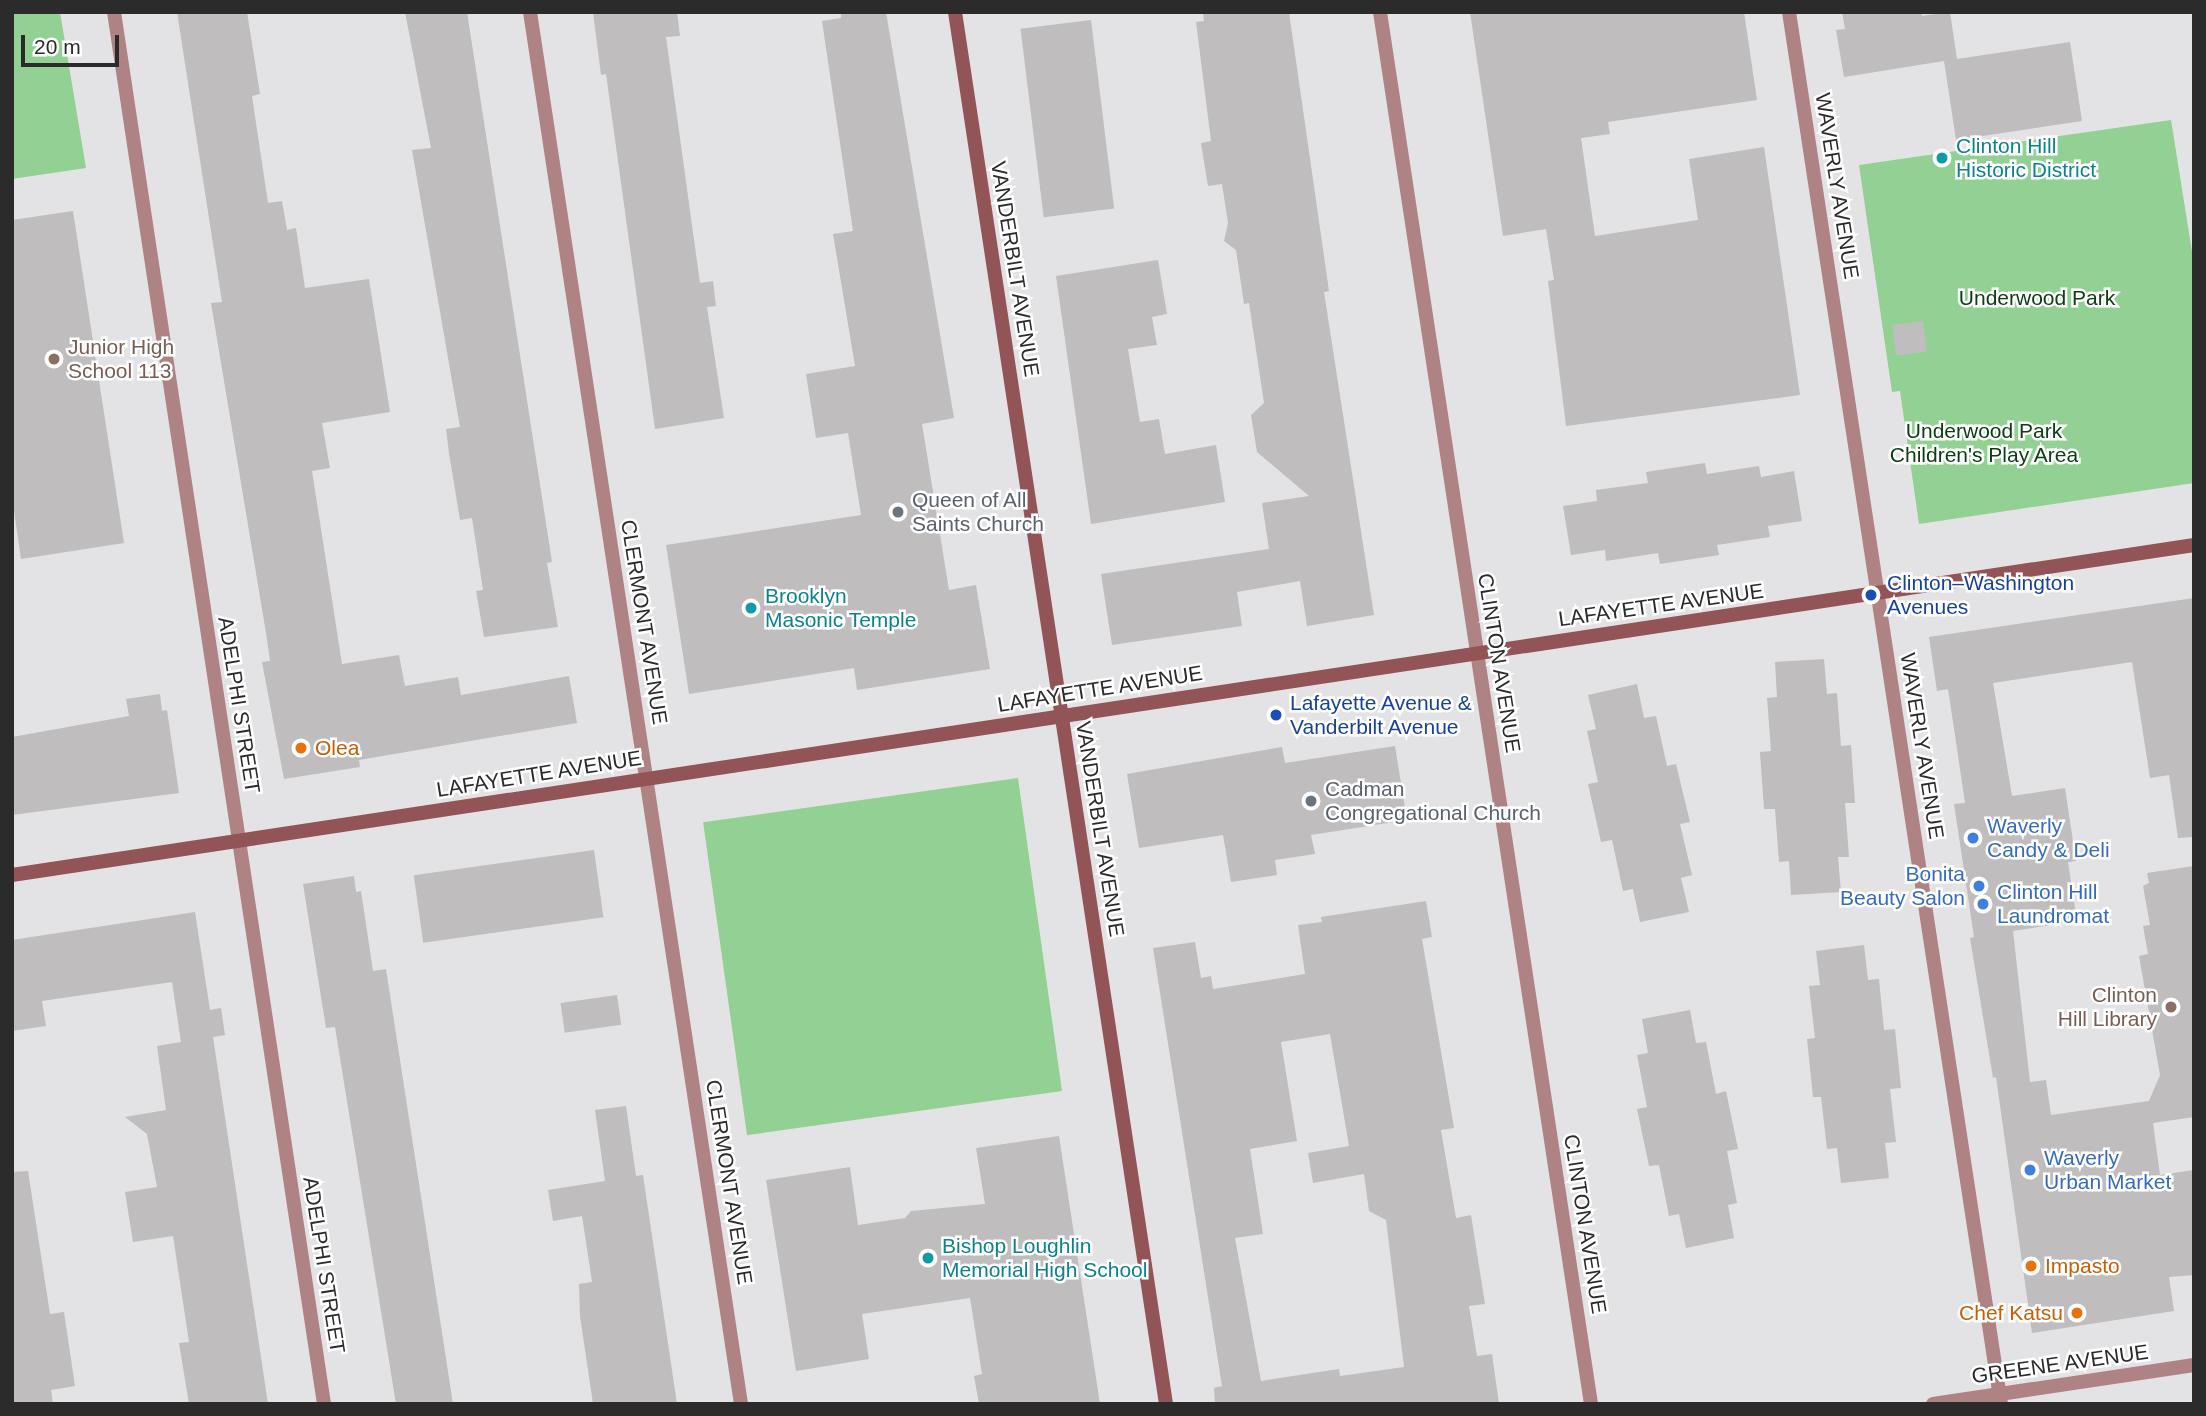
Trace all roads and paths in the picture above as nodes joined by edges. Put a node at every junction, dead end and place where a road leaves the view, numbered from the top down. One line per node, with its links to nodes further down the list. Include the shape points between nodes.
1 (114, 12): 11 (street, ADELPHI STREET)
2 (530, 12): 10 (street, CLERMONT AVENUE)
3 (955, 12): 9 (main road, VANDERBILT AVENUE)
4 (1380, 12): 8 (street, CLINTON AVENUE)
5 (1789, 12): 7 (street, WAVERLY AVENUE)
6 (2194, 545): 7 (main road, LAFAYETTE AVENUE)
7 (1878, 596): 8 (main road, LAFAYETTE AVENUE); 14 (street, WAVERLY AVENUE)
8 (1476, 653): 9 (main road, LAFAYETTE AVENUE); 18 (street, CLINTON AVENUE)
9 (1061, 716): 10 (main road, LAFAYETTE AVENUE); 17 (main road, VANDERBILT AVENUE)
10 (646, 779): 11 (main road, LAFAYETTE AVENUE); 16 (street, CLERMONT AVENUE)
11 (238, 842): 12 (main road, LAFAYETTE AVENUE); 15 (street, ADELPHI STREET)
12 (12, 876)
13 (2194, 1365): 14 (street, GREENE AVENUE)
14 (2000, 1399): 19 (street, GREENE AVENUE)
15 (324, 1404)
16 (741, 1404)
17 (1166, 1404)
18 (1591, 1404)
19 (1933, 1404)

